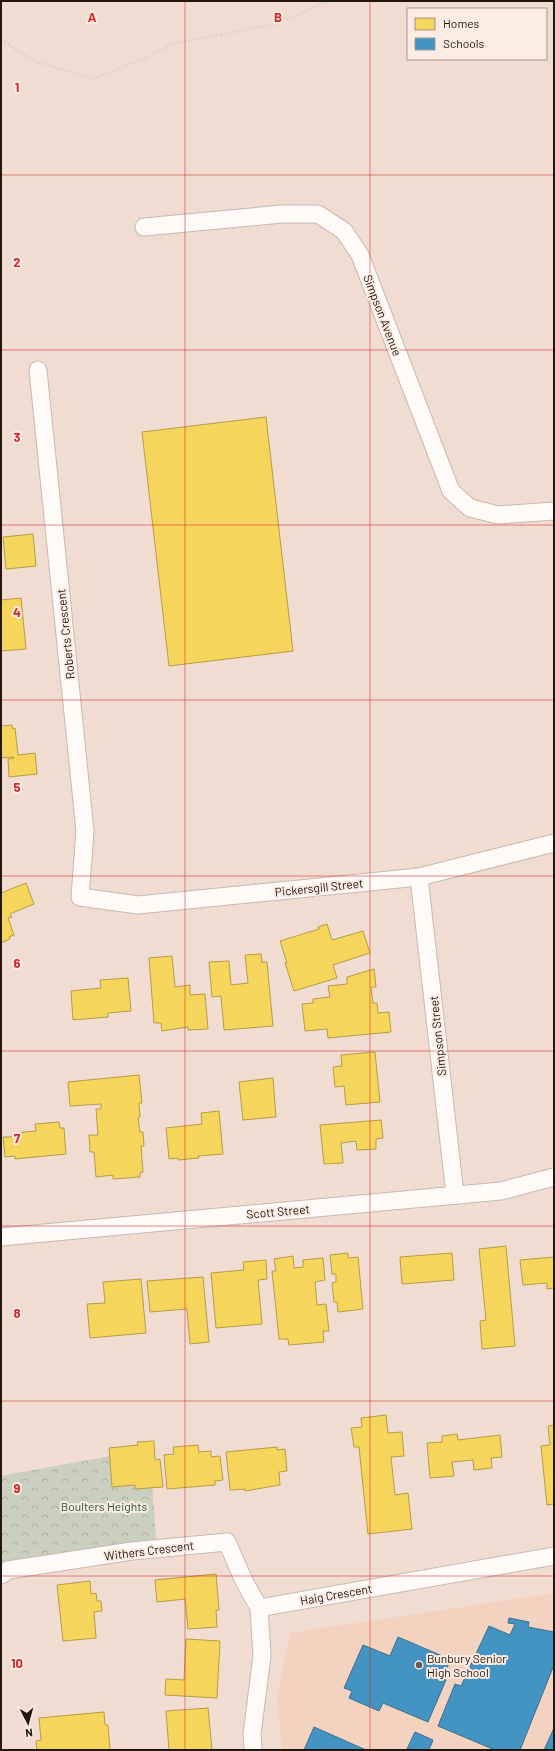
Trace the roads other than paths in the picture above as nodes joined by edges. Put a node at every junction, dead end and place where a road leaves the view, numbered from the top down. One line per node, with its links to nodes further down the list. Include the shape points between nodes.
1 (144, 227): 3 (street, Simpson Avenue, via 282,214 318,214 344,231 360,255 451,491 470,508 498,515)
2 (38, 370): 6 (street, Roberts Crescent, via 85,831)
3 (554, 511)
4 (554, 843): 5 (street, Pickersgill Street)
5 (419, 877): 6 (street, Pickersgill Street, via 138,905); 8 (street, Simpson Street)
6 (80, 897)
7 (554, 1177): 8 (street, Scott Street, via 501,1191)
8 (455, 1195): 9 (street, Scott Street)
9 (1, 1237)
10 (554, 1556): 12 (street, Haig Crescent)
11 (1, 1576): 12 (street, Withers Crescent, via 8,1570 132,1551 227,1542)
12 (259, 1608): 13 (street, via 262,1656 252,1734)
13 (253, 1750)

